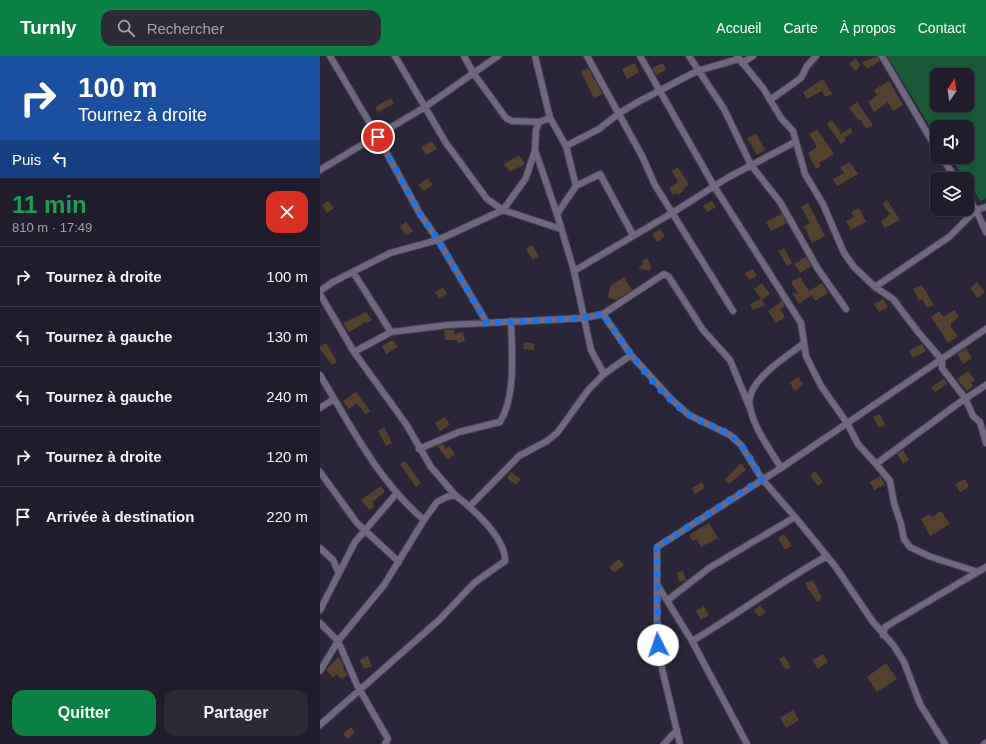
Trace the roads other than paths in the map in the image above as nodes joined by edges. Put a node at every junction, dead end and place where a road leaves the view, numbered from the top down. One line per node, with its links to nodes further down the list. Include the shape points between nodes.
1 (330, 56): 21 (street)
2 (395, 56): 17 (street)
3 (464, 56): 14 (street)
4 (498, 56): 14 (street)
5 (535, 56): 19 (street)
6 (587, 56): 18 (street)
7 (640, 56): 15 (street)
8 (689, 56): 13 (street)
9 (753, 56): 12 (street)
10 (816, 56): 16 (street, via 801,78)
11 (882, 56): 22 (street)
12 (739, 59): 13 (street); 16 (street)
13 (698, 71): 15 (street); 26 (street, via 724,109)
14 (474, 74): 17 (street); 20 (street, via 506,118 512,121)
15 (659, 91): 18 (street); 29 (street)
16 (770, 100): 23 (street, via 792,131)
17 (425, 107): 21 (street); 32 (street, via 487,199)
18 (618, 114): 24 (street, via 599,129); 34 (street)
19 (550, 118): 20 (street); 24 (street)
20 (539, 122): 25 (street)
21 (378, 137): 27 (street); 39 (street, via 420,214)
22 (930, 138)
23 (795, 142): 26 (street); 42 (street, via 805,174 823,204 844,252)
24 (566, 146): 28 (street)
25 (535, 150): 32 (street, via 526,178); 35 (street)
26 (751, 165): 29 (street); 44 (street, via 780,202 818,269)
27 (320, 170)
28 (576, 186): 35 (street); 38 (street, via 600,174)
29 (714, 186): 34 (street); 52 (street, via 802,323)
30 (974, 207): 33 (street)
31 (986, 207): 33 (street)
32 (502, 210): 36 (street); 39 (street)
33 (976, 210): 37 (street); 42 (street, via 948,237)
34 (672, 213): 38 (street); 45 (street)
35 (557, 214): 36 (street)
36 (561, 229): 40 (street)
37 (986, 232)
38 (633, 236): 40 (street)
39 (438, 240): 41 (street, via 390,253); 49 (street)
40 (574, 271): 47 (street)
41 (353, 272): 43 (street); 51 (street)
42 (875, 287): 55 (street, via 897,304)
43 (320, 292): 53 (street)
44 (846, 309)
45 (733, 311)
46 (603, 314): 47 (street); 54 (street); 61 (street, via 664,274 669,277 703,330 730,360)
47 (584, 318): 48 (street); 56 (street, via 590,350)
48 (511, 321): 49 (street); 65 (street, via 512,358 508,406 500,422 459,432)
49 (487, 323): 51 (street, via 448,324)
50 (986, 329): 55 (street)
51 (391, 332): 53 (street)
52 (803, 344): 61 (street, via 758,381 751,394); 63 (street, via 812,370)
53 (354, 352): 65 (street, via 392,403)
54 (631, 355): 56 (street); 69 (street, via 689,415 730,435 741,445)
55 (942, 360): 59 (street, via 942,368); 63 (street)
56 (604, 374): 72 (street, via 589,389 557,433 548,441 519,456)
57 (320, 375): 60 (street)
58 (986, 385): 59 (street)
59 (965, 398): 64 (street, via 973,416 980,422); 66 (street)
60 (334, 399): 62 (street); 70 (street)
61 (749, 406): 67 (street, via 756,424)
62 (320, 408)
63 (847, 423): 66 (street, via 858,444); 67 (street)
64 (986, 443)
65 (419, 449): 71 (street)
66 (876, 464): 80 (street, via 890,482 904,539 910,546 931,557)
67 (781, 468): 69 (street)
68 (320, 472): 75 (street)
69 (762, 479): 73 (street); 82 (street, via 657,547)
70 (396, 494): 74 (street); 75 (street)
71 (455, 496): 72 (street); 74 (street, via 447,496 437,502)
72 (470, 506): 92 (street, via 498,540 505,560 474,583 439,620)
73 (795, 517): 77 (street); 83 (street, via 710,568)
74 (424, 520): 78 (street)
75 (364, 530): 78 (street); 81 (street)
76 (320, 548): 81 (street, via 333,560)
77 (827, 556): 86 (street); 90 (street)
78 (399, 562): 89 (street, via 369,605)
79 (986, 567): 80 (street)
80 (978, 572): 87 (street)
81 (339, 573): 84 (street)
82 (658, 586): 83 (street); 94 (street, via 657,630 660,660)
83 (668, 600): 90 (street)
84 (320, 610)
85 (320, 622): 89 (street)
86 (873, 622): 87 (street); 88 (street)
87 (885, 627): 88 (street)
88 (883, 635): 99 (street, via 904,662 920,704)
89 (338, 641): 91 (street); 92 (street)
90 (692, 641): 98 (street)
91 (320, 671)
92 (361, 690): 93 (street); 95 (street, via 388,739)
93 (320, 725)
94 (677, 730): 96 (street); 97 (street)
95 (385, 744)
96 (664, 744)
97 (680, 744)
98 (747, 744)
99 (946, 744)

